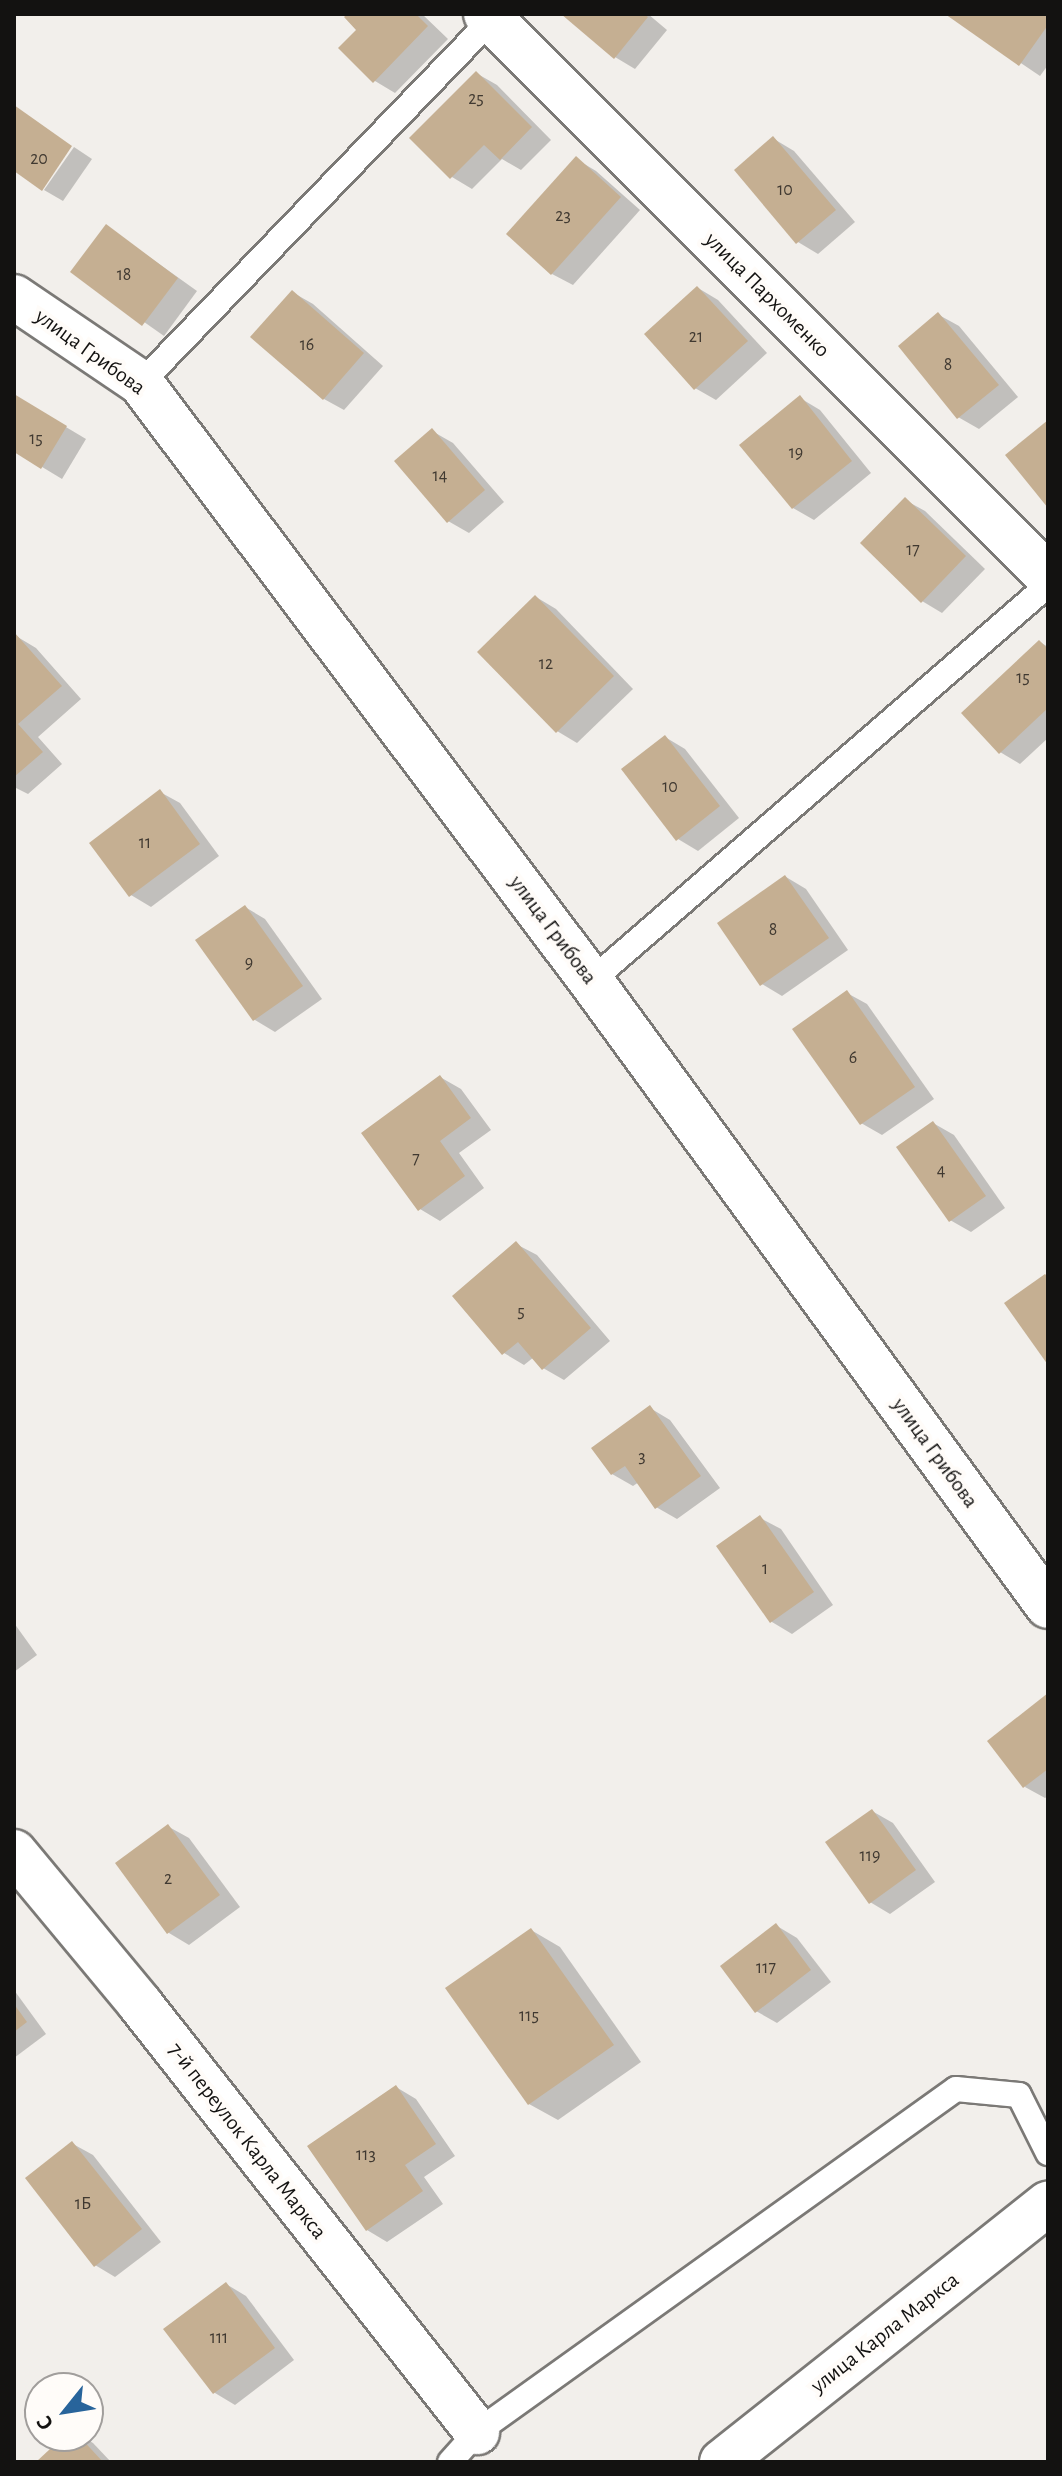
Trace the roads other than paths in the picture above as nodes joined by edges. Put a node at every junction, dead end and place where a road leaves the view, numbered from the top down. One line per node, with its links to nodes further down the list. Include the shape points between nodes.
1 (489, 17): 3 (lane); 4 (street, улица Пархоменко)
2 (14, 297): 3 (street, улица Грибова)
3 (141, 383): 6 (street, улица Грибова)
4 (1048, 576)
5 (1048, 585): 6 (lane)
6 (591, 981): 7 (street, улица Грибова)
7 (1048, 1606)
8 (14, 1852): 11 (street, 7-й переулок Карла Маркса, via 140,2004)
9 (1048, 2153): 11 (lane, via 1019,2095 956,2089)
10 (1048, 2204): 12 (street, улица Карла Маркса)
11 (464, 2447)
12 (722, 2462)

